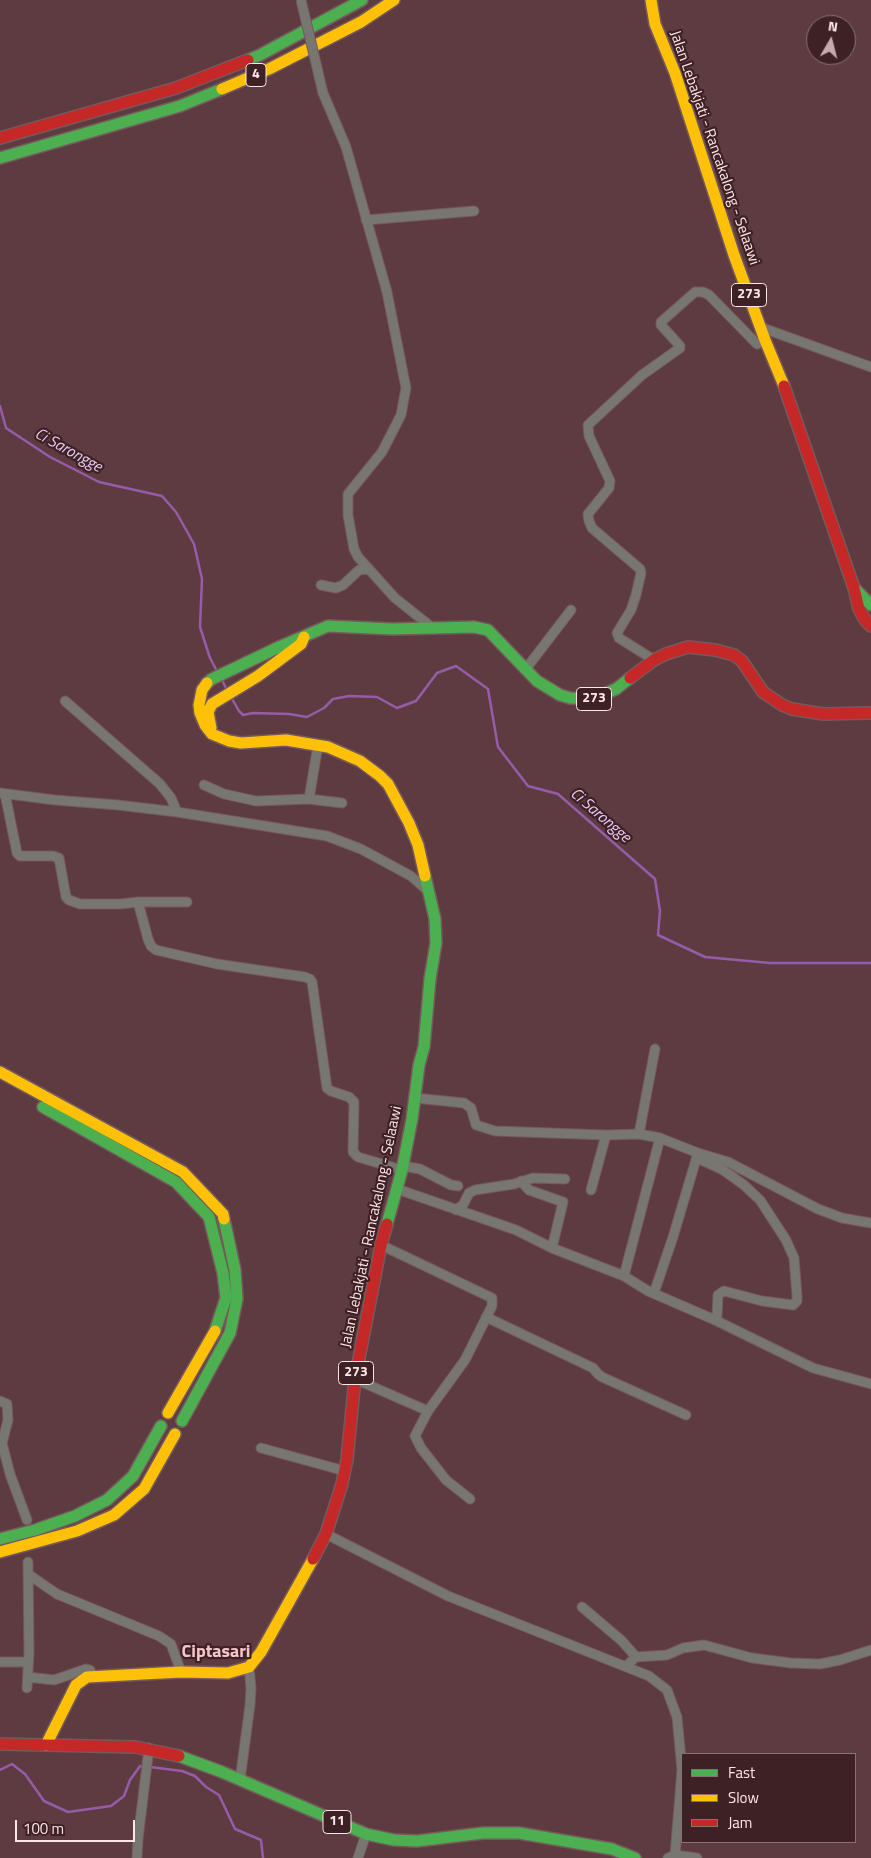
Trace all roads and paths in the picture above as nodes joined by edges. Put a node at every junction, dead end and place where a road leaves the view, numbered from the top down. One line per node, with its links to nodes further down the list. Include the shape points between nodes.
1 (301, 0): 8 (street, bridge, via 323,93 346,147)
2 (362, 0): 5 (main road, 4, via 260,55 176,88)
3 (394, 0): 6 (main road, 4, via 360,22 269,69 180,106)
4 (651, 0): 9 (main road, Jalan Lebakjati - Rancakalong - Selaawi / 273, via 655,24)
5 (0, 138)
6 (0, 158)
7 (474, 211): 8 (street)
8 (366, 220): 12 (street, via 387,292 406,388 401,415 382,452 348,494 354,548)
9 (760, 327): 10 (main road, Jalan Lebakjati - Rancakalong - Selaawi / 273); 11 (street)
10 (765, 340): 14 (main road, Jalan Lebakjati - Rancakalong - Selaawi / 273, via 780,374); 20 (street, via 756,344 709,295 696,292 660,323 680,348 642,375 588,425 589,436 610,481 609,488 588,514 589,521 592,528 641,573 631,610 618,636)
11 (871, 367)
12 (369, 568): 13 (street, via 359,570 336,588); 18 (street, via 395,598)
13 (320, 585)
14 (854, 588): 15 (main road, Jalan Lebakjati - Rancakalong - Selaawi / 273); 17 (main road, Jalan Lebakjati - Rancakalong - Selaawi / 273, via 860,609)
15 (871, 605)
16 (571, 610): 21 (street)
17 (871, 626)
18 (434, 629): 19 (main road, 273, via 328,626); 21 (main road, 273, via 474,626 488,630)
19 (305, 635): 24 (main road, 273, via 301,644 258,676 212,704 208,712); 24 (main road, 273, via 206,684 198,705)
20 (654, 660): 21 (main road, 273, via 616,689 593,699 560,695); 23 (main road, 273, via 688,647 720,651 742,661 763,692 782,705 823,714)
21 (525, 670)
22 (65, 701): 30 (street, via 160,784)
23 (871, 714)
24 (212, 734): 25 (main road, Jalan Lebakjati - Rancakalong - Selaawi / 273, via 241,743 286,740)
25 (318, 745): 28 (street); 31 (main road, Jalan Lebakjati - Rancakalong - Selaawi / 273, via 360,761 388,784 415,837)
26 (204, 785): 28 (street, via 224,794 256,801)
27 (2, 794): 30 (street); 32 (street, via 19,855 59,858 69,900 80,904)
28 (309, 799): 29 (street)
29 (342, 803)
30 (178, 812): 31 (street, via 327,836 361,849 411,876)
31 (429, 892): 37 (main road, Jalan Lebakjati - Rancakalong - Selaawi / 273, via 436,943)
32 (138, 902): 33 (street); 44 (street, via 148,939 156,950 310,979 327,1088 354,1102 353,1152 358,1157)
33 (187, 902)
34 (655, 1049): 38 (street)
35 (0, 1072): 64 (main road, via 183,1172 224,1214 237,1299 230,1333)
36 (0, 1083): 62 (main road, via 176,1182 209,1217 226,1298 217,1328)
37 (415, 1098): 39 (street, via 464,1103 471,1108 476,1125 495,1131); 44 (main road, Jalan Lebakjati - Rancakalong - Selaawi / 273)
38 (639, 1134): 39 (street); 40 (street)
39 (606, 1135): 49 (street)
40 (660, 1138): 41 (street); 54 (street)
41 (697, 1156): 42 (street); 43 (street); 55 (street)
42 (728, 1162): 43 (street); 51 (street, via 818,1209 842,1218)
43 (715, 1166): 57 (street, via 760,1200 786,1240 794,1258 797,1296 795,1304 790,1306 724,1291 718,1295)
44 (403, 1168): 47 (street, via 420,1169); 48 (main road, Jalan Lebakjati - Rancakalong - Selaawi / 273)
45 (565, 1179): 46 (street)
46 (521, 1181): 50 (street, via 475,1190); 53 (street, via 529,1190 563,1202)
47 (458, 1186)
48 (397, 1189): 50 (street); 52 (main road, Jalan Lebakjati - Rancakalong - Selaawi / 273)
49 (591, 1190)
50 (456, 1210): 53 (street, via 516,1230)
51 (871, 1222)
52 (381, 1245): 56 (street, via 492,1298); 58 (main road, Jalan Lebakjati - Rancakalong - Selaawi / 273)
53 (552, 1248): 54 (street)
54 (624, 1276): 55 (street)
55 (654, 1293): 57 (street)
56 (486, 1317): 61 (street, via 465,1360); 63 (street, via 593,1368 602,1377)
57 (715, 1320): 59 (street, via 813,1368)
58 (355, 1380): 61 (street); 69 (main road, Jalan Lebakjati - Rancakalong - Selaawi / 273)
59 (871, 1384)
60 (0, 1401): 67 (street, via 6,1404 8,1420)
61 (428, 1411): 70 (street, via 416,1440 446,1480)
62 (168, 1413)
63 (686, 1415)
64 (182, 1421)
65 (161, 1426): 73 (main road, via 133,1476 107,1500 75,1516)
66 (175, 1434): 74 (main road, via 144,1490 114,1515 37,1544)
67 (1, 1442): 71 (street)
68 (261, 1448): 69 (street)
69 (345, 1472): 72 (main road, Jalan Lebakjati - Rancakalong - Selaawi / 273)
70 (470, 1499)
71 (27, 1520)
72 (326, 1534): 82 (street, via 448,1596); 83 (main road, Jalan Lebakjati - Rancakalong - Selaawi / 273, via 261,1652)
73 (0, 1538)
74 (0, 1552)
75 (28, 1562): 76 (street)
76 (28, 1574): 81 (street); 84 (street, via 57,1594 159,1636 171,1644)
77 (582, 1607): 79 (street)
78 (871, 1650): 79 (street, via 820,1664 752,1658 704,1645 683,1648 667,1655)
79 (636, 1657): 82 (street)
80 (0, 1662): 81 (street)
81 (28, 1662): 86 (street)
82 (626, 1666): 91 (street, via 649,1676 666,1690 677,1717)
83 (248, 1667): 84 (main road, via 228,1673); 93 (street, via 250,1705)
84 (181, 1672): 85 (main road)
85 (92, 1676): 86 (street, via 86,1669 54,1680); 89 (main road, via 76,1685)
86 (28, 1677): 87 (street)
87 (27, 1688)
88 (0, 1744): 89 (main road, 11)
89 (46, 1745): 90 (main road, 11)
90 (149, 1748): 93 (main road, 11, via 183,1757); 96 (street)
91 (681, 1759)
92 (681, 1779): 95 (street)
93 (240, 1780): 94 (main road, 11)
94 (366, 1834): 97 (street); 98 (main road, 11, via 406,1841 519,1833 612,1849)
95 (672, 1856): 99 (street)
96 (138, 1858)
97 (358, 1858)
98 (635, 1858)
99 (698, 1858)

